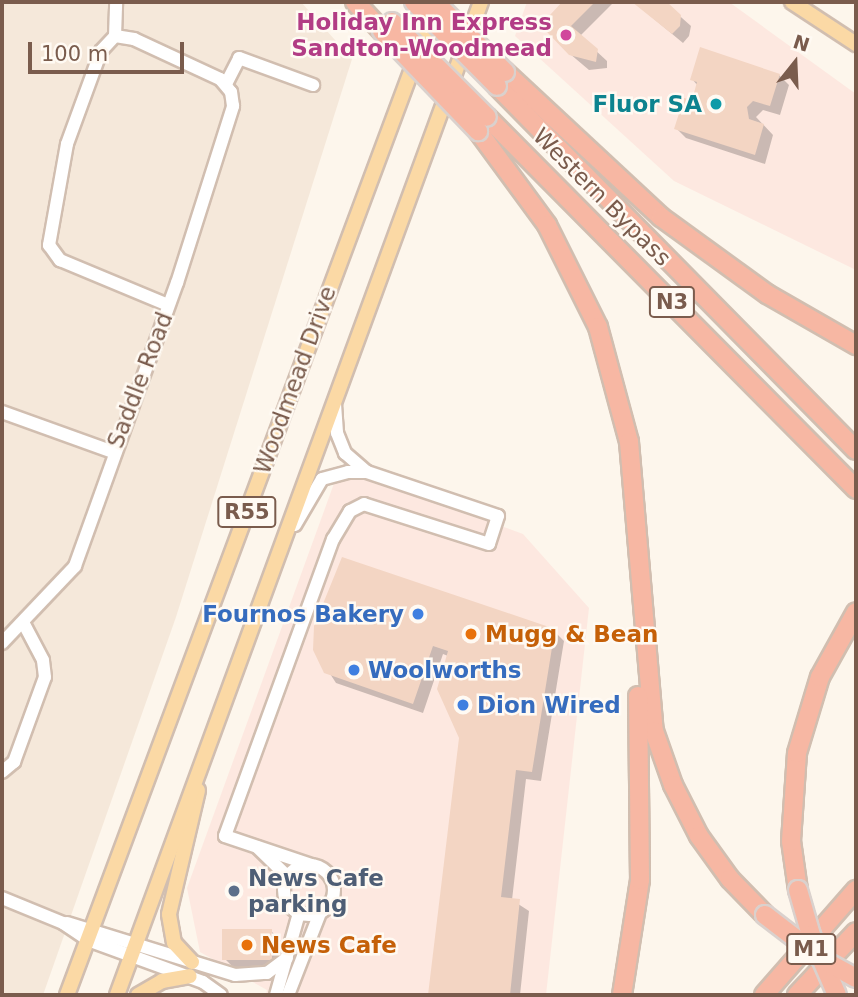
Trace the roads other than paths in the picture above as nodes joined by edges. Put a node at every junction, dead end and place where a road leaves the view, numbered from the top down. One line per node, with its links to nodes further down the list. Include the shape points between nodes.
1 (116, 2): 9 (street)
2 (355, 2): 8 (highway)
3 (369, 2): 8 (highway, Western Bypass / N3)
4 (414, 2): 11 (highway, Western Bypass / N3, bridge)
5 (436, 2): 11 (highway, bridge); 41 (main road, Woodmead Drive / R55)
6 (481, 2): 17 (main road, Woodmead Drive / R55)
7 (792, 2): 10 (main road)
8 (387, 27): 14 (highway, Western Bypass / N3, bridge)
9 (115, 36): 13 (street, via 134,39); 15 (street, via 102,47 67,144 48,245 60,260)
10 (856, 44)
11 (501, 79): 16 (highway, via 661,217 767,294); 18 (highway, Western Bypass / N3)
12 (313, 85): 13 (street, via 239,58)
13 (229, 88): 15 (street, Saddle Road, via 232,110)
14 (483, 124): 24 (highway, via 547,225 598,327 621,402); 25 (highway, Western Bypass / N3)
15 (168, 306): 22 (street, Saddle Road)
16 (856, 345)
17 (336, 393): 23 (street, via 337,433 345,453); 26 (main road, Woodmead Drive / R55)
18 (808, 402): 20 (highway); 21 (highway, Western Bypass / N3)
19 (2, 412): 22 (street)
20 (856, 445)
21 (856, 450)
22 (113, 452): 28 (street, Saddle Road, via 75,566)
23 (367, 472): 26 (street, via 348,471 322,479); 32 (street, via 498,516 489,544 372,505 354,508 344,519 330,545 225,836)
24 (634, 487): 45 (highway, bridge, via 650,712 657,741 699,836 730,879 765,915 825,961); 52 (highway, via 640,880)
25 (856, 489)
26 (276, 559): 30 (main road, Woodmead Drive / R55)
27 (856, 612): 55 (highway, bridge, via 820,677 797,753 791,841 811,935)
28 (24, 624): 29 (street, Saddle Road); 31 (street, via 43,660 45,677 14,762)
29 (2, 643)
30 (214, 727): 42 (main road, Woodmead Drive / R55); 44 (main road, via 169,914 174,943)
31 (2, 772)
32 (257, 847): 33 (street); 34 (street)
33 (311, 866): 34 (street, via 298,868); 39 (street, via 325,871 334,890 330,904)
34 (288, 877): 38 (street, via 285,893)
35 (856, 890): 53 (highway)
36 (2, 898): 41 (street)
37 (856, 904): 53 (highway, M1)
38 (299, 913): 39 (street); 43 (street)
39 (320, 913): 51 (street)
40 (856, 932): 54 (highway, M1)
41 (90, 934): 42 (street); 46 (main road, Woodmead Drive / R55)
42 (132, 949): 44 (street); 47 (main road, Woodmead Drive / R55)
43 (287, 958): 44 (street, via 267,973 247,976); 50 (street)
44 (191, 969): 48 (main road); 49 (street)
45 (856, 978)
46 (67, 995)
47 (117, 995)
48 (138, 995)
49 (221, 995)
50 (276, 995)
51 (288, 995)
52 (622, 995)
53 (765, 995)
54 (797, 995)
55 (837, 995)

